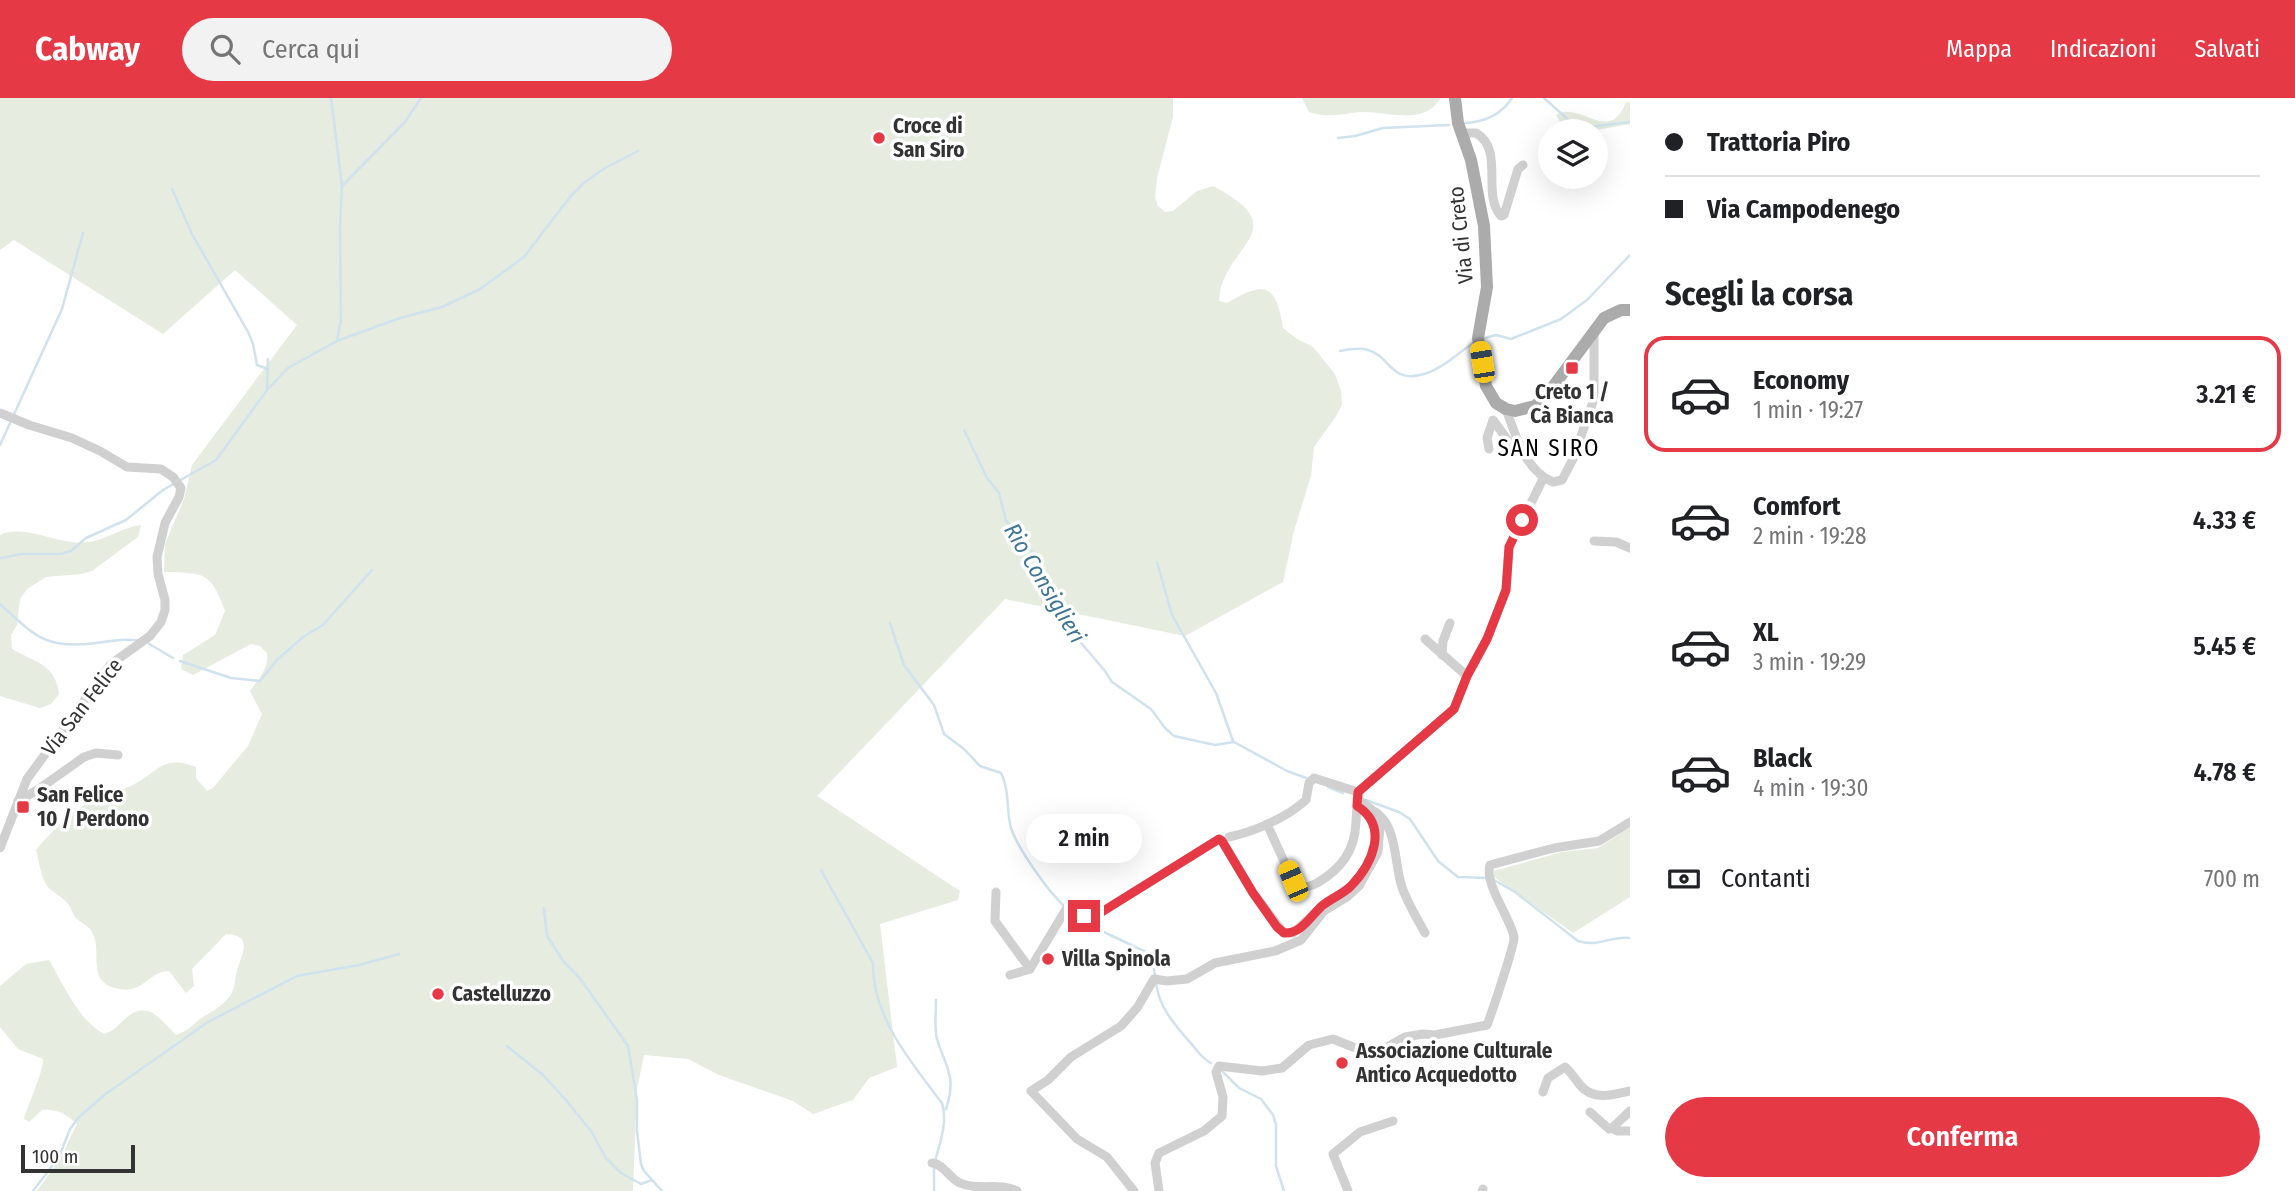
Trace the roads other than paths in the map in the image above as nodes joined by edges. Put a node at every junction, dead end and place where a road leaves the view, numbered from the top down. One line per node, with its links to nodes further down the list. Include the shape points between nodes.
1 (1455, 98): 2 (main road, Via di Creto)
2 (1461, 133): 3 (street, Via di Creto, via 1476,133 1486,142 1493,198 1501,216); 6 (main road, Via di Creto, via 1484,226 1487,287 1478,338 1486,386 1496,403)
3 (1523, 165)
4 (1630, 310): 5 (main road, via 1609,314)
5 (1594, 333): 6 (main road, via 1540,403 1520,411); 10 (street, via 1594,399 1565,475 1558,482)
6 (1506, 409): 9 (street, Via di Creto)
7 (8, 416): 19 (street, Via San Felice, via 72,438 127,467 161,468 181,488 157,556 165,610 156,630 111,664 27,779)
8 (1489, 449): 9 (street, via 1493,420 1508,442)
9 (1523, 453): 10 (street, Via di Creto)
10 (1545, 479): 16 (street, via 1511,541 1506,590)
11 (1594, 541): 12 (street)
12 (1630, 548)
13 (1450, 624): 15 (street)
14 (1425, 639): 15 (street)
15 (1442, 655): 16 (street)
16 (1467, 676): 18 (street, via 1451,714 1407,748)
17 (118, 755): 19 (street, via 84,757)
18 (1358, 798): 20 (street); 22 (street, via 1316,777 1304,802); 22 (street, via 1355,838 1343,863 1305,888 1293,881); 27 (street, via 1375,829 1368,861 1350,887 1290,934 1277,927 1222,841 1216,840 1092,918 1076,906 1066,908)
19 (18, 801): 24 (street, Via San Felice)
20 (1371, 809): 26 (street, via 1388,826 1401,886); 38 (street, via 1381,833 1373,861 1359,886 1324,911 1301,940 1275,951 1215,963 1186,979 1156,981 1121,1026 1071,1057 1031,1091 1077,1139 1107,1157)
21 (1630, 822): 39 (street, via 1599,841 1492,863 1488,872 1514,937 1487,1025 1405,1037 1373,1055 1333,1039 1309,1045 1282,1068 1262,1072 1218,1068 1222,1116 1204,1131 1158,1153 1155,1163)
22 (1267, 824): 23 (street)
23 (1229, 837)
24 (0, 848)
25 (996, 892): 27 (street, via 995,921)
26 (1425, 933)
27 (1030, 969): 28 (street)
28 (1010, 975)
29 (1630, 1091): 30 (street, via 1596,1095 1582,1088 1565,1067 1548,1078)
30 (1543, 1092)
31 (1630, 1111): 34 (street)
32 (1590, 1112): 34 (street)
33 (1393, 1121): 40 (street, via 1360,1132 1333,1154)
34 (1612, 1129): 35 (street)
35 (1630, 1131)
36 (935, 1163): 37 (street, via 963,1184)
37 (1017, 1191)
38 (1135, 1191)
39 (1160, 1191)
40 (1348, 1191)

